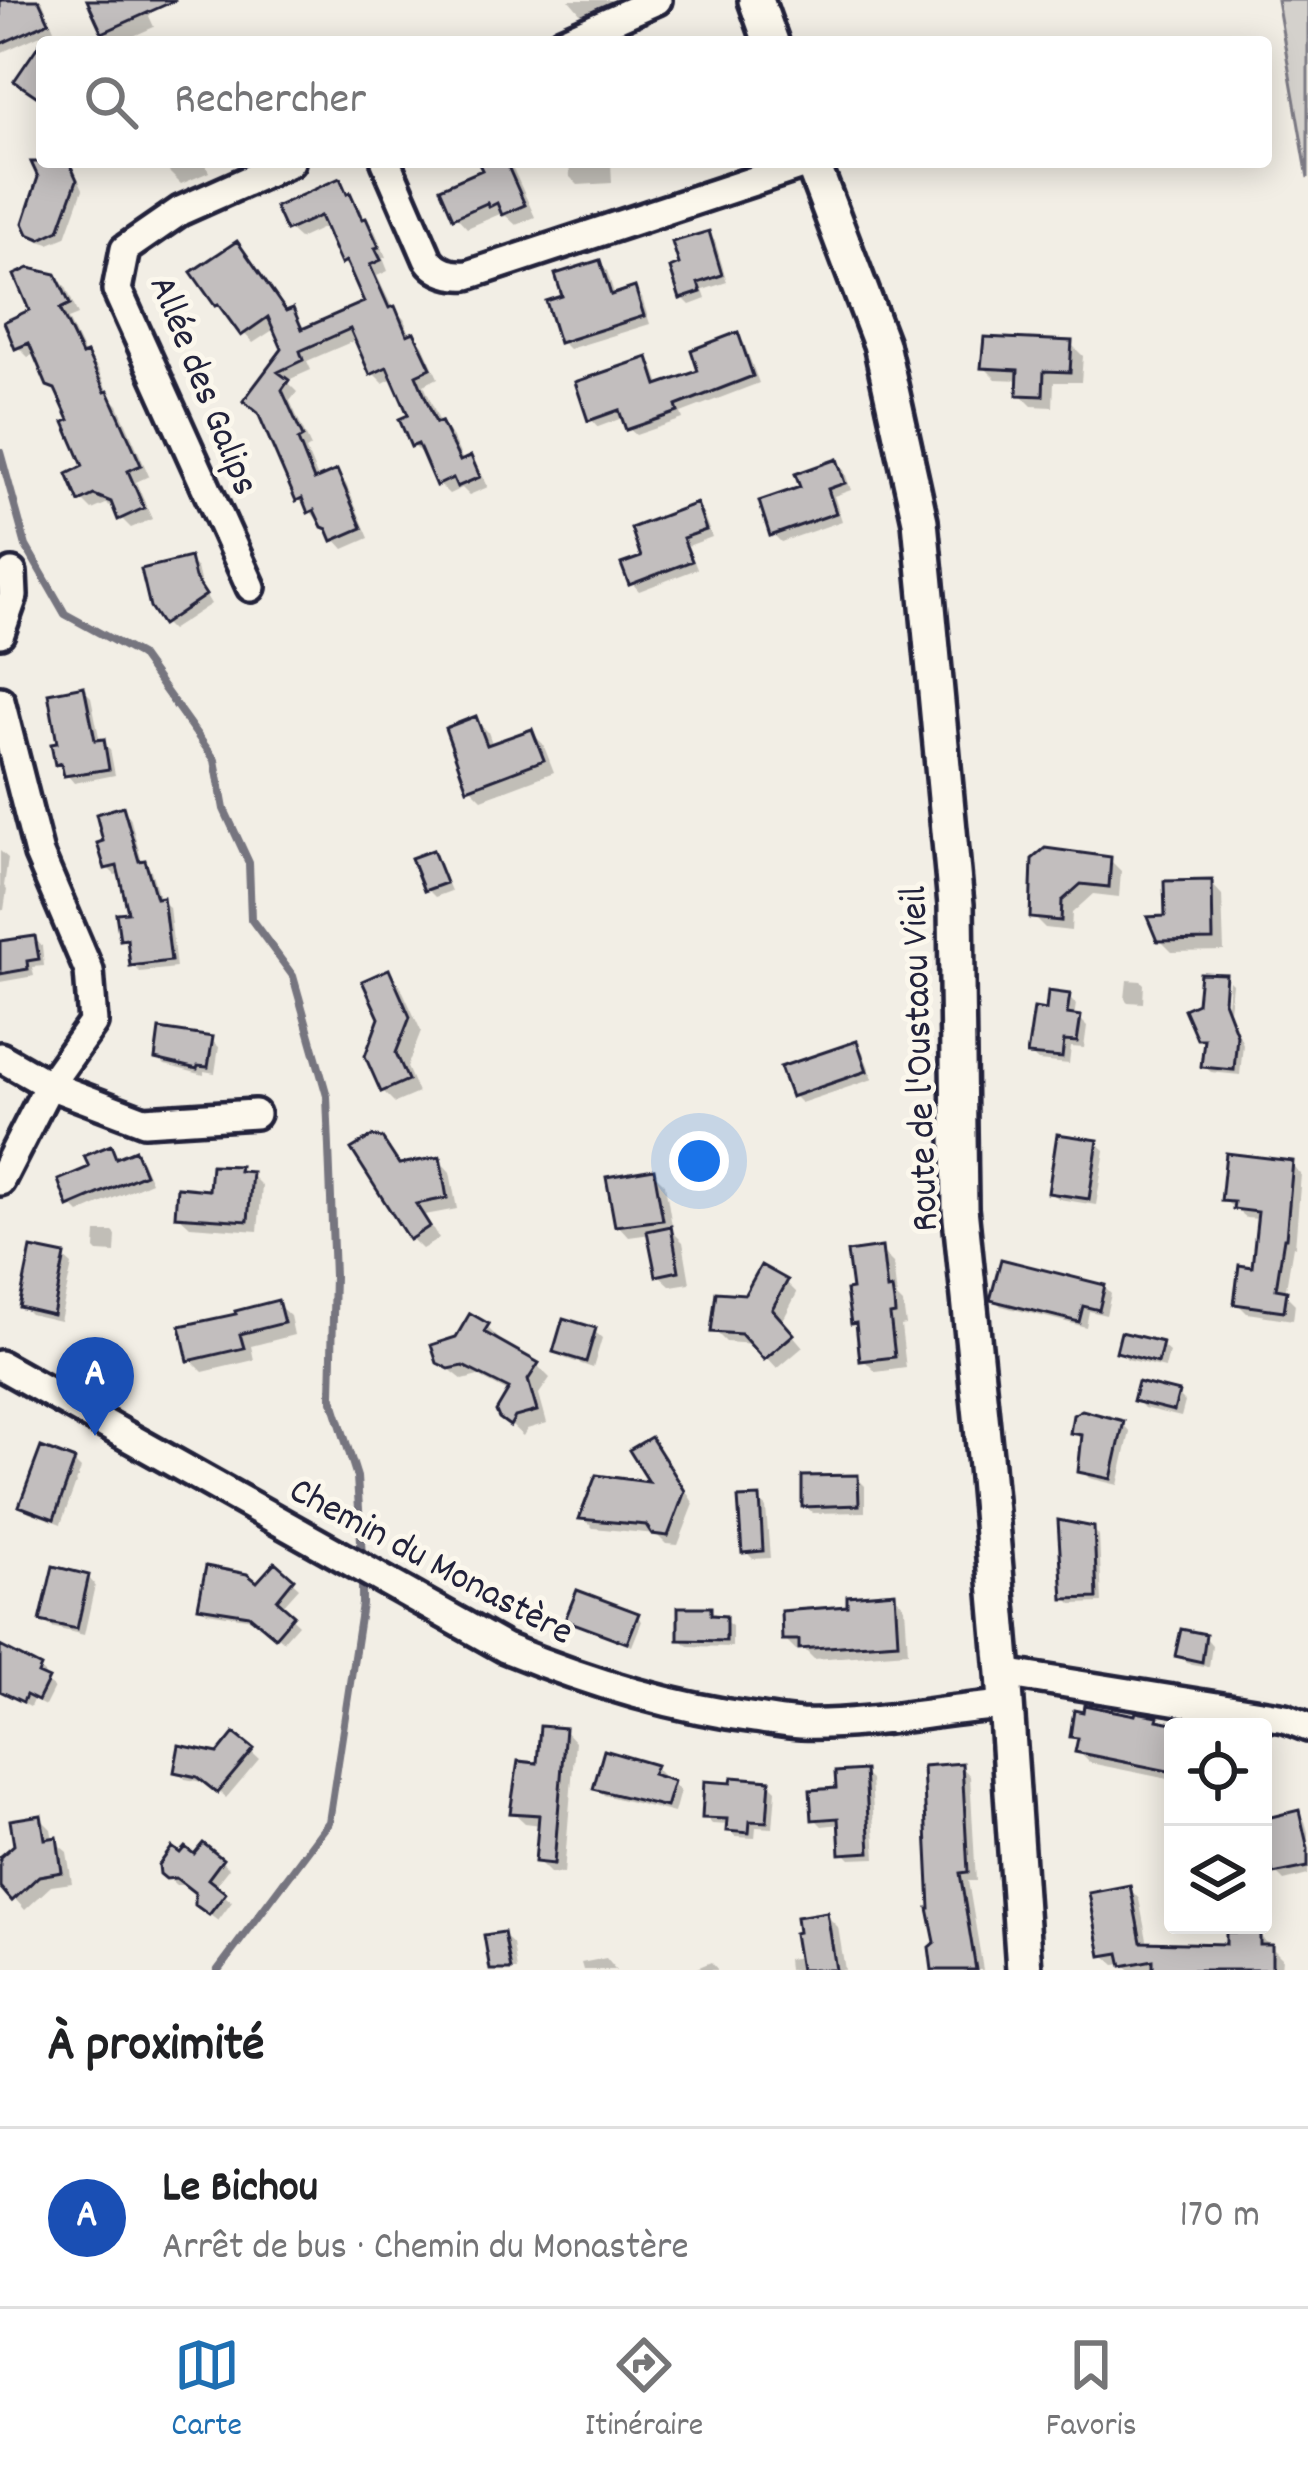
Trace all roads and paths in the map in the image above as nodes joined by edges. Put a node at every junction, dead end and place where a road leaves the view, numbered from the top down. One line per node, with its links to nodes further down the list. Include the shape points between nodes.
1 (656, 0): 3 (street)
2 (756, 0): 4 (street)
3 (575, 36)
4 (769, 36)
5 (277, 168): 10 (street, Allée des Galips, via 180,211 125,249 117,290)
6 (389, 168): 7 (street, via 428,259 454,276)
7 (793, 168)
8 (813, 168): 18 (street, Route de l'Oustaou Vieil, via 881,344 920,520 956,905 959,1208)
9 (12, 573): 11 (street)
10 (251, 587)
11 (0, 633)
12 (0, 701): 14 (street, via 39,854 89,971 93,1023)
13 (0, 1057): 14 (street)
14 (50, 1085): 15 (street, via 144,1120); 16 (street)
15 (255, 1114)
16 (0, 1181)
17 (0, 1365): 18 (street, Chemin du Monastère, via 505,1648 577,1677 699,1711 800,1724 908,1718)
18 (1005, 1689): 19 (street, Chemin du Monastère, via 1285,1718); 20 (street, Route de l'Oustaou Vieil)
19 (1308, 1727)
20 (1024, 1970)

